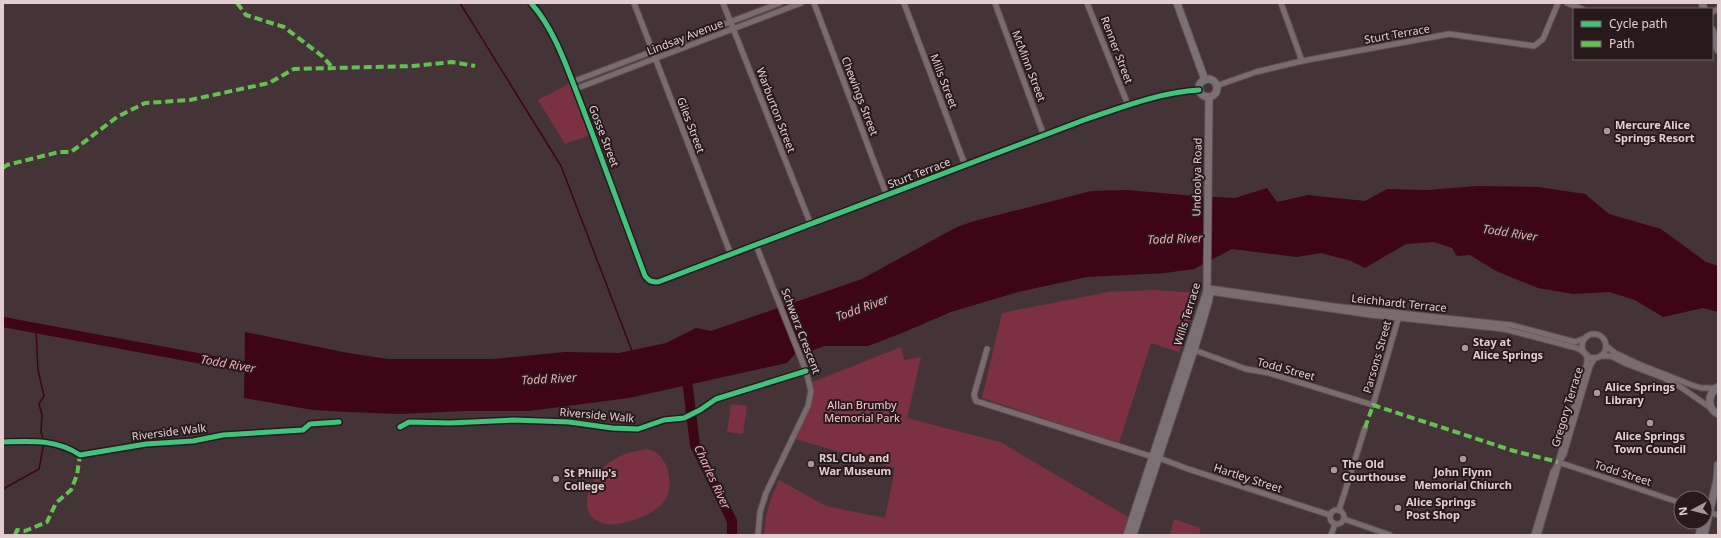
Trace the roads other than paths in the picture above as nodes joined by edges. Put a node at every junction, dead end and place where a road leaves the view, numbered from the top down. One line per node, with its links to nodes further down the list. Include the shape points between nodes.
1 (531, 3): 23 (street, Gosse Street, via 552,32)
2 (634, 3): 19 (street, Giles Street)
3 (723, 3): 15 (street, Warburton Street)
4 (780, 3): 15 (street, Lindsay Avenue)
5 (801, 3): 16 (street, Lindsay Avenue)
6 (814, 3): 31 (street, Chewings Street)
7 (904, 3): 30 (street, Mills Street)
8 (995, 3): 29 (street, McMinn Street)
9 (1087, 3): 28 (street, Renner Street)
10 (1177, 3): 22 (main road)
11 (1281, 3): 21 (street)
12 (1558, 3): 21 (street, Sturt Terrace, via 1543,39 1534,46 1449,34)
13 (1567, 3): 14 (street)
14 (1580, 8)
15 (730, 21): 16 (street, Warburton Street); 19 (street, Lindsay Avenue)
16 (734, 29): 20 (street, Lindsay Avenue); 32 (street, Warburton Street)
17 (1713, 33): 18 (main road)
18 (1718, 50)
19 (652, 52): 20 (street, Giles Street); 23 (street, Lindsay Avenue)
20 (655, 60): 25 (street, Lindsay Avenue); 34 (street, Giles Street)
21 (1302, 61): 24 (street, Sturt Terrace, via 1256,72)
22 (1205, 80): 24 (main road, via 1213,81); 26 (main road)
23 (572, 82): 25 (street, Gosse Street)
24 (1216, 86): 27 (main road, via 1214,94)
25 (575, 89): 35 (street, Gosse Street)
26 (1199, 90): 27 (main road, via 1204,96); 28 (street, Sturt Terrace, via 1175,93)
27 (1209, 97): 36 (main road, Undoolya Road)
28 (1128, 105): 29 (street, Sturt Terrace)
29 (1044, 136): 30 (street, Sturt Terrace)
30 (965, 165): 31 (street, Sturt Terrace)
31 (887, 196): 32 (street, Sturt Terrace)
32 (811, 225): 33 (street, Sturt Terrace)
33 (756, 245): 34 (street, Sturt Terrace); 59 (street, Schwarz Crescent, via 812,391 808,406 766,493 760,512)
34 (731, 254): 35 (street, Sturt Terrace, via 658,282)
35 (648, 281)
36 (1208, 288): 37 (street, Leichhardt Terrace); 41 (main road, Wills Terrace, via 1208,303)
37 (1399, 316): 38 (street, Leichhardt Terrace, via 1511,325 1575,342); 42 (street, Leichhardt Terrace, via 1504,329 1577,348); 45 (street, Parsons Street)
38 (1585, 338): 39 (street, via 1593,334 1600,335); 42 (street, via 1582,344)
39 (1606, 346): 43 (street, via 1605,352); 44 (street, via 1636,363 1689,384 1700,388)
40 (987, 349): 49 (street, Hartley Street, via 974,395 976,402)
41 (1191, 349): 45 (street, Todd Street, via 1246,369 1269,373); 49 (main road, Wills Terrace, via 1176,403)
42 (1586, 354): 43 (street); 50 (street, Gregory Terrace, via 1587,363)
43 (1598, 357): 46 (street, via 1611,356 1664,378); 50 (street, Gregory Terrace, via 1590,366 1564,454)
44 (1717, 387): 46 (main road, via 1709,399)
45 (1373, 405)
46 (1714, 411): 47 (main road)
47 (1718, 422)
48 (1365, 428): 55 (street)
49 (1156, 458): 56 (street, Hartley Street); 60 (main road, Wills Terrace); 61 (main road, Wills Terrace)
50 (1558, 462): 54 (street, Todd Street); 64 (street, Gregory Terrace); 65 (street, Gregory Terrace)
51 (1718, 465): 52 (main road)
52 (1718, 478): 53 (main road)
53 (1713, 493)
54 (1673, 500)
55 (1339, 510): 56 (street, via 1333,511); 57 (street, via 1344,514)
56 (1330, 515): 58 (street, via 1330,521)
57 (1344, 519): 58 (street, via 1341,524); 63 (street)
58 (1334, 524): 62 (street)
59 (758, 535)
60 (1127, 535)
61 (1133, 535)
62 (1331, 535)
63 (1390, 535)
64 (1534, 535)
65 (1538, 535)

